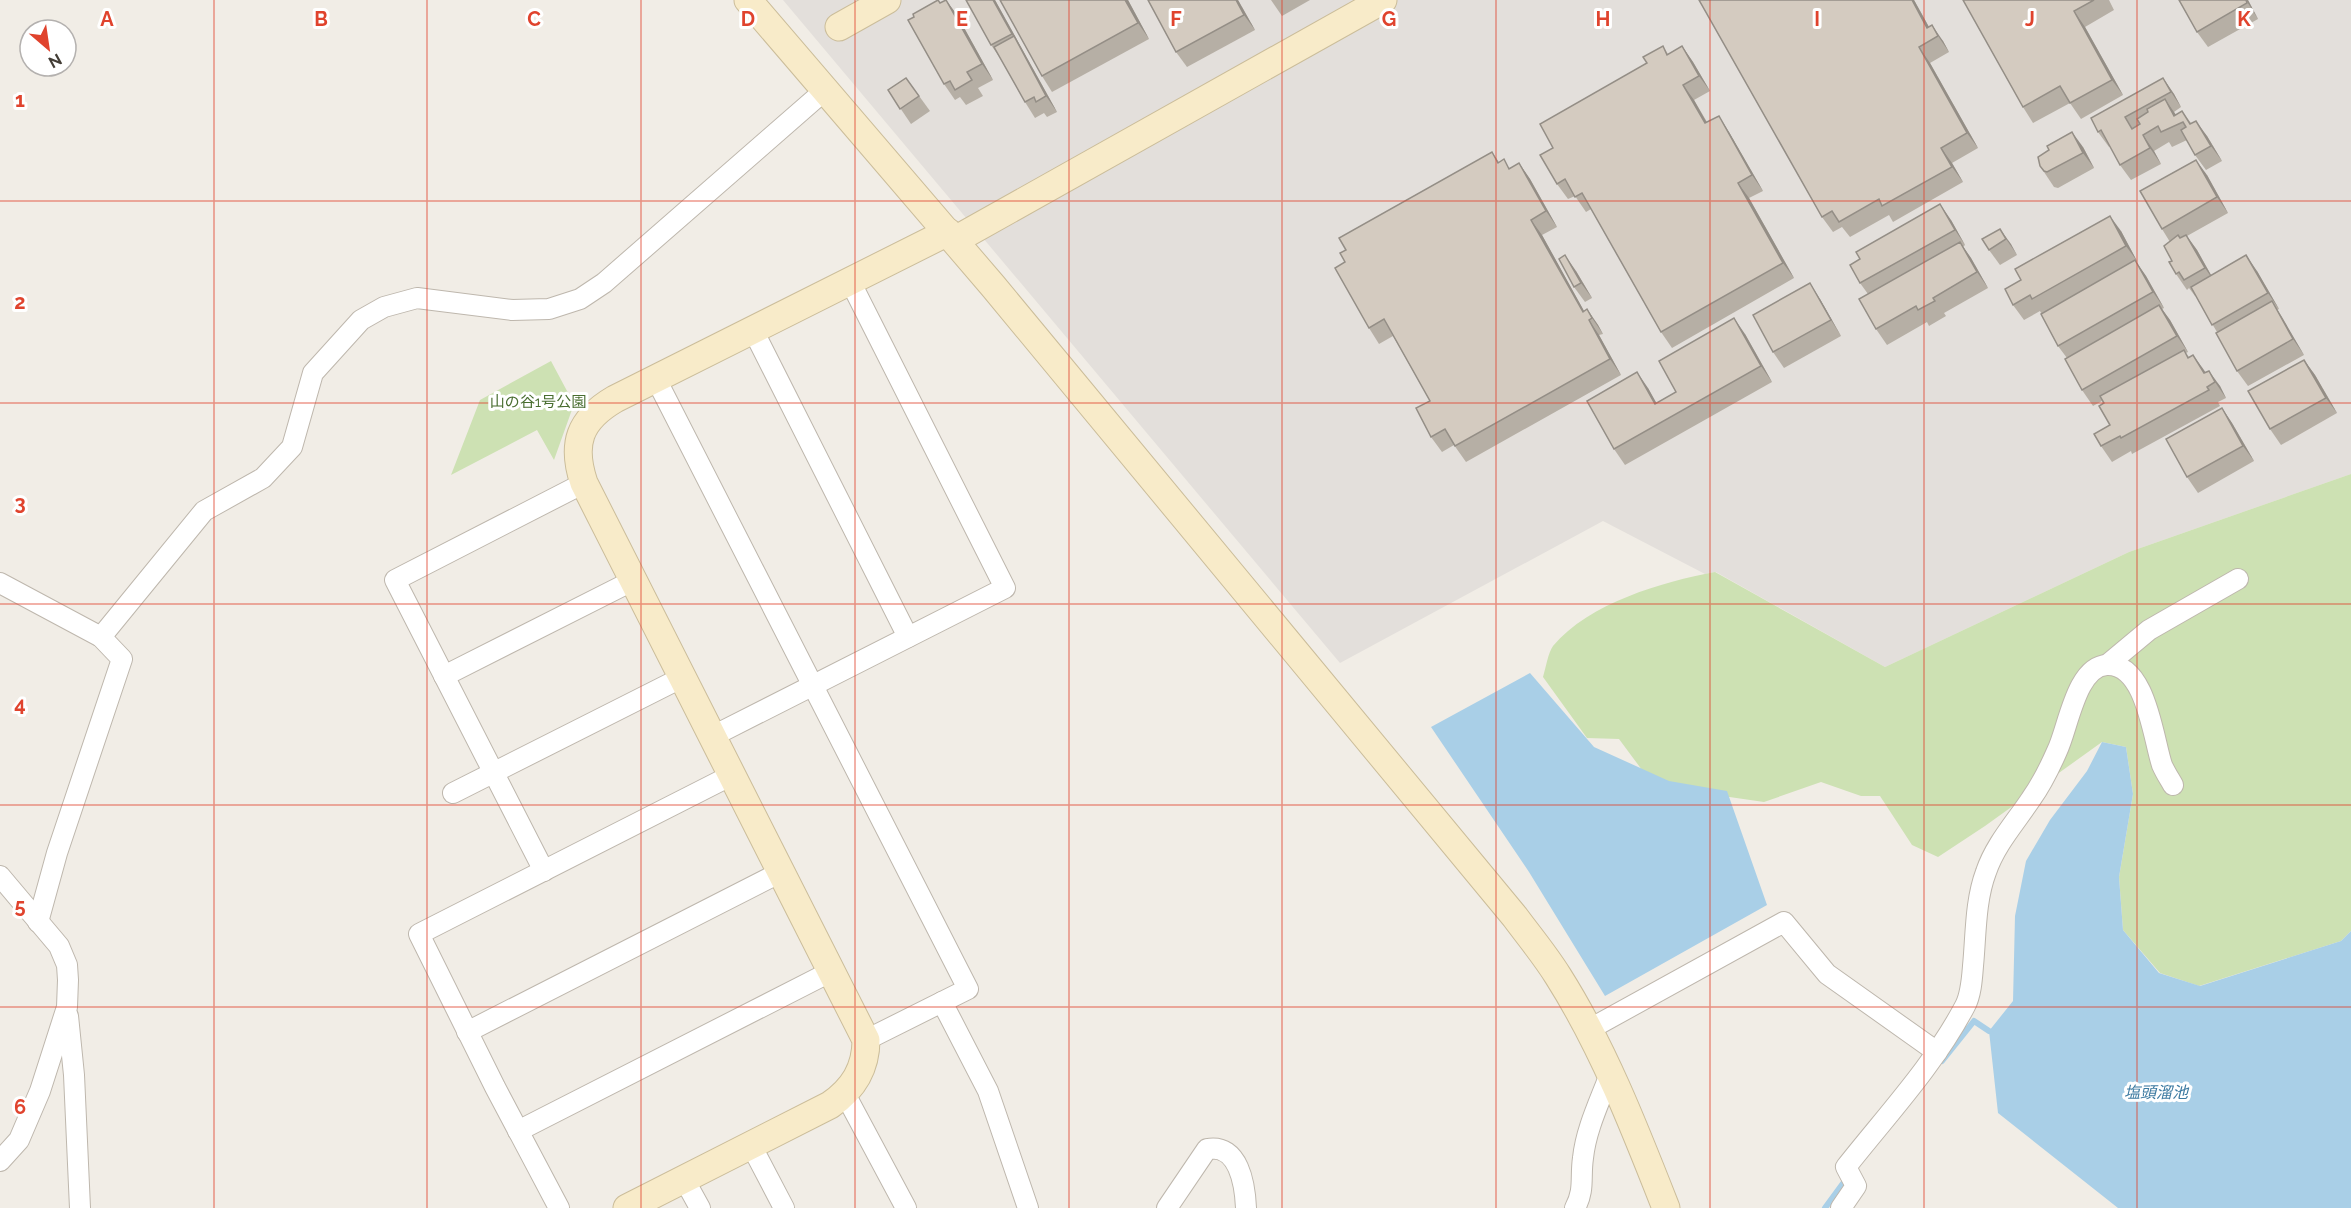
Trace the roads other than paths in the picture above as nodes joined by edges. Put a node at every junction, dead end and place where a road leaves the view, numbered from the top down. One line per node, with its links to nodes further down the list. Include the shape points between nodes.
1 (748, 0): 5 (street)
2 (887, 0): 4 (street)
3 (1383, 0): 6 (street)
4 (839, 27)
5 (824, 91): 6 (street); 15 (street, via 604,283 580,299 549,309 512,310 417,298 384,307 361,320 313,374 292,447 263,478 204,511)
6 (951, 236): 7 (street); 32 (street, via 1515,917 1557,976)
7 (850, 281): 8 (street); 14 (street, via 1005,588)
8 (753, 330): 9 (street); 14 (street)
9 (656, 378): 10 (street, via 598,409 588,422 577,451); 19 (street)
10 (584, 483): 12 (street); 17 (street, via 394,580)
11 (2238, 579): 16 (street, via 2149,630)
12 (634, 580): 17 (street); 18 (street)
13 (0, 583): 15 (street)
14 (908, 636): 19 (street)
15 (101, 637): 28 (street, via 122,659)
16 (2107, 664): 23 (street, via 2119,666 2140,688 2163,766); 35 (street, via 2082,681 2058,750 1985,873 1966,1004)
17 (444, 676): 21 (street)
18 (683, 677): 20 (street); 21 (street)
19 (812, 686): 20 (street); 30 (street, via 968,989)
20 (713, 736): 22 (street)
21 (494, 773): 24 (street); 25 (street)
22 (732, 775): 25 (street); 26 (street)
23 (2173, 785)
24 (453, 793)
25 (544, 871): 33 (street, via 418,934)
26 (782, 872): 29 (street); 33 (street)
27 (0, 876): 28 (street)
28 (38, 922): 31 (street, via 58,946 67,965)
29 (832, 971): 34 (street); 38 (street)
30 (942, 1002): 34 (street); 48 (street, via 988,1091)
31 (67, 1007): 40 (street, via 40,1091 19,1140); 42 (street)
32 (1588, 1030): 35 (street, via 1784,922 1827,974); 36 (street)
33 (467, 1032): 38 (street)
34 (866, 1040): 37 (street, via 863,1065)
35 (1937, 1052): 53 (street, via 1846,1167 1856,1186)
36 (1610, 1074): 51 (street, via 1588,1133 1582,1194); 52 (street)
37 (845, 1094): 39 (street); 47 (street)
38 (518, 1131): 43 (street)
39 (751, 1145): 41 (street); 46 (street)
40 (0, 1161)
41 (684, 1179): 44 (street); 45 (street)
42 (80, 1208)
43 (559, 1208)
44 (627, 1208)
45 (700, 1208)
46 (784, 1208)
47 (906, 1208)
48 (1028, 1208)
49 (1167, 1208): 50 (street, via 1207,1149 1216,1147 1225,1151 1240,1169)
50 (1246, 1208)
51 (1575, 1208)
52 (1666, 1208)
53 (1841, 1208)

